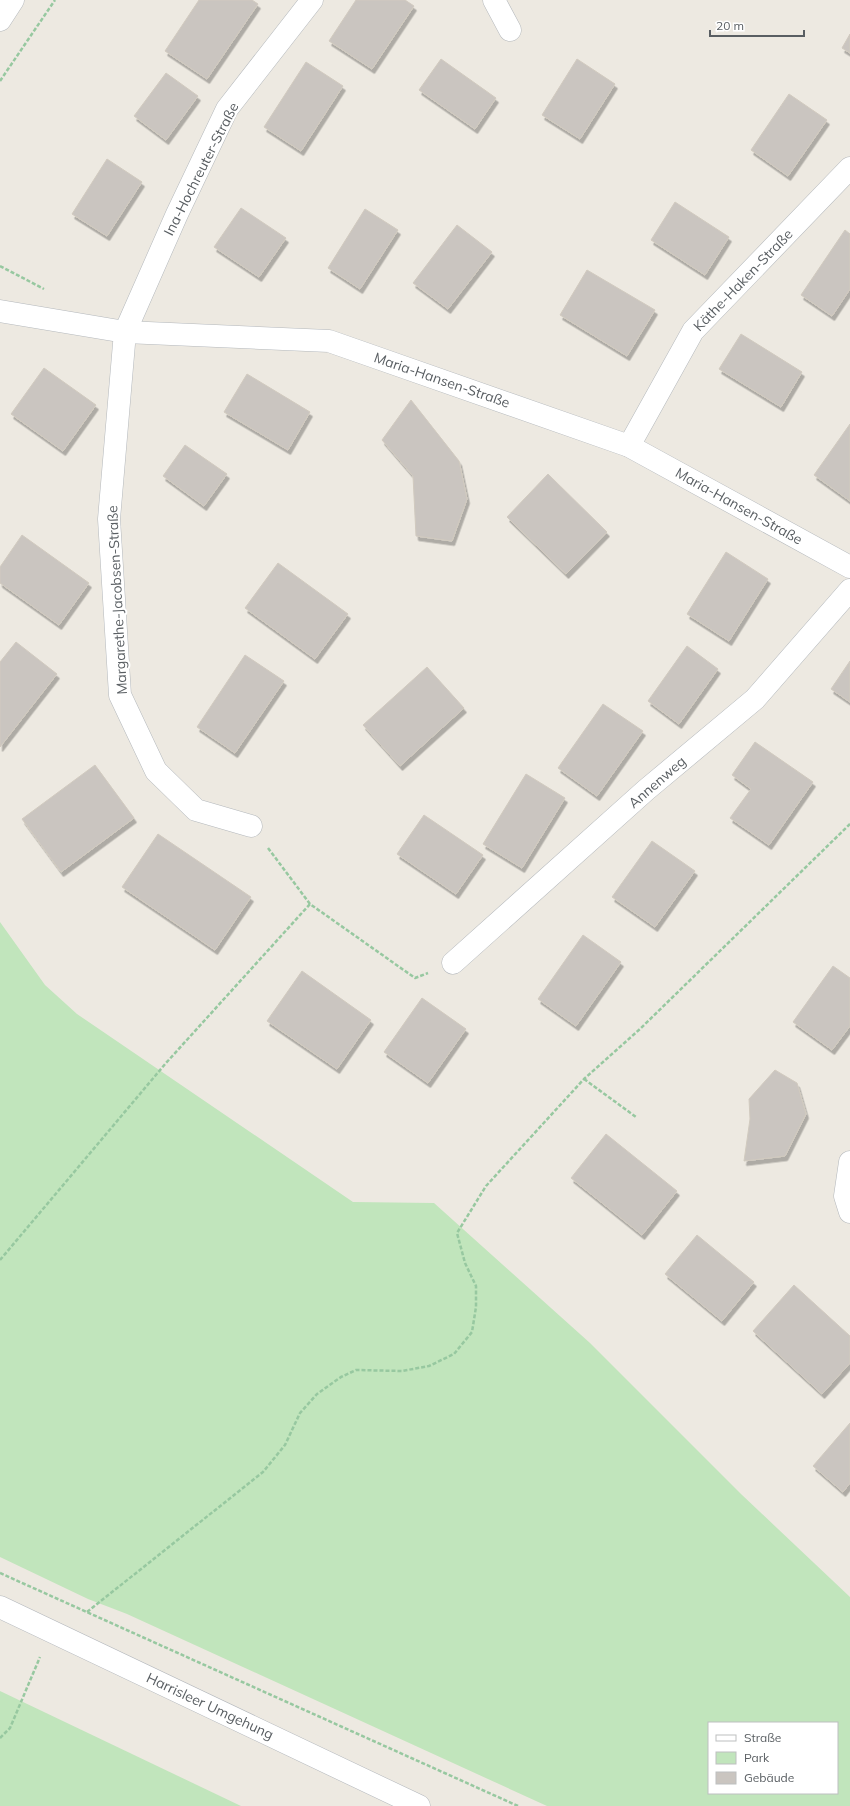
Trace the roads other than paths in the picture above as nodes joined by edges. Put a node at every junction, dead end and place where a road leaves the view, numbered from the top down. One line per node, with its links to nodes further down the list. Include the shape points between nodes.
1 (13, 0): 4 (street)
2 (312, 0): 8 (street, Ina-Hochreuter-Straße, via 227,110 177,214)
3 (494, 0): 5 (street)
4 (0, 20)
5 (510, 30)
6 (850, 168): 9 (street, Käthe-Haken-Straße, via 693,331)
7 (0, 311): 8 (street, Maria-Hansen-Straße)
8 (125, 332): 9 (street, Maria-Hansen-Straße, via 329,341); 12 (street, Margarethe-Jacobsen-Straße, via 109,519 120,695 156,771 196,810)
9 (629, 446): 10 (street, Maria-Hansen-Straße)
10 (850, 567)
11 (850, 590): 13 (street, Annenweg, via 755,699 646,790)
12 (251, 826)
13 (453, 963)
14 (850, 1162): 15 (street, via 845,1196)
15 (850, 1212)
16 (0, 1607): 17 (street, Harrisleer Umgehung)
17 (420, 1806)

